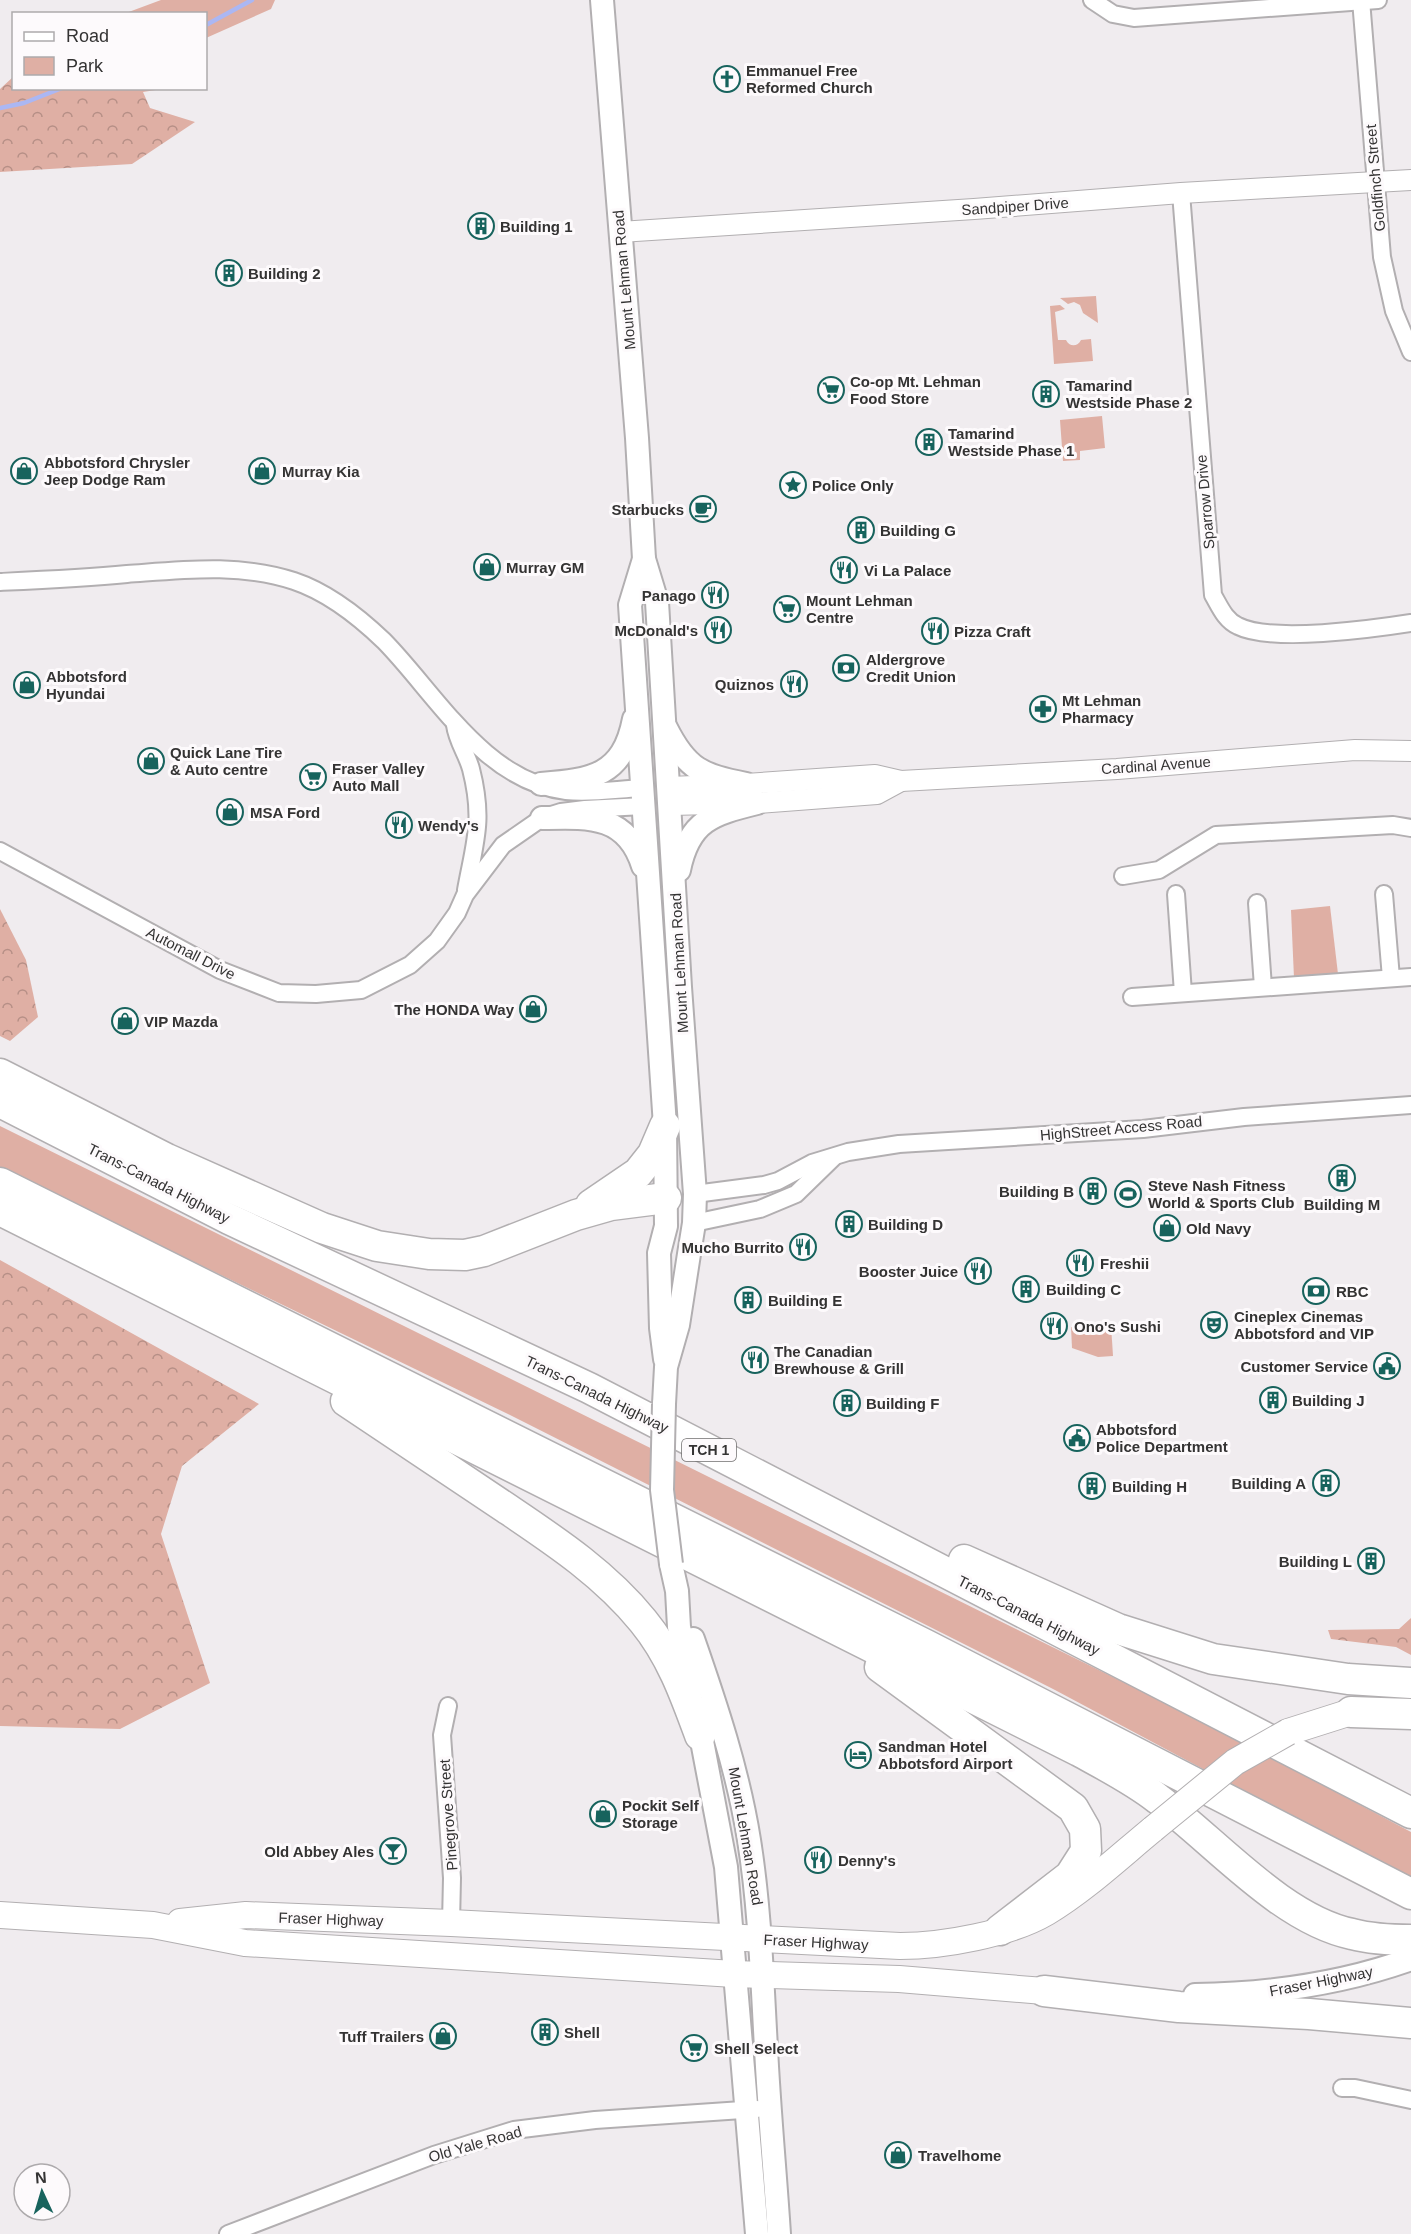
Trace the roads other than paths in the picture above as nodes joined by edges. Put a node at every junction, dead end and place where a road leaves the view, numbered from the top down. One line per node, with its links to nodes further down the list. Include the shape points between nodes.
1 (602, 0): 8 (main road, Mount Lehman Road)
2 (1092, 0): 4 (street, via 1113,14 1134,18)
3 (1378, 0): 4 (street)
4 (1361, 1): 6 (street, Goldfinch Street)
5 (1411, 180): 6 (street, Sandpiper Drive)
6 (1375, 182): 7 (street, Sandpiper Drive); 9 (street, Goldfinch Street, via 1382,258 1394,312)
7 (1181, 193): 8 (street, Sandpiper Drive); 12 (street, Sparrow Drive, via 1212,595 1225,616 1255,633 1351,630)
8 (620, 232): 10 (main road, Mount Lehman Road)
9 (1411, 352)
10 (644, 559): 13 (main road, Mount Lehman Road, via 630,605); 15 (main road, Mount Lehman Road, via 657,602)
11 (0, 582): 14 (street, Automall Drive, via 205,569 250,570 295,581 339,603 383,641)
12 (1411, 622)
13 (637, 702): 17 (main road, via 630,738 610,766 594,777); 20 (main road, Mount Lehman Road)
14 (454, 722): 17 (street, Automall Drive, via 500,764); 29 (street, Automall Drive, via 470,766 478,805 477,841)
15 (665, 726): 18 (main road, via 691,764 710,777); 19 (main road, Mount Lehman Road)
16 (1411, 751): 18 (street, Cardinal Avenue, via 1355,750 901,781 876,775)
17 (541, 784): 20 (street, Automall Drive, via 565,791)
18 (751, 794): 19 (street, Cardinal Avenue); 26 (main road, via 697,827 682,855)
19 (670, 796): 20 (main road); 26 (main road, Mount Lehman Road)
20 (644, 797): 21 (street, Automall Drive); 25 (main road, Mount Lehman Road)
21 (542, 818): 25 (main road, via 575,817 620,828 638,849); 29 (street, Automall Drive, via 503,845)
22 (1411, 828): 24 (street, via 1393,825 1216,835 1159,870)
23 (0, 851): 29 (street, Automall Drive, via 220,970 279,993 361,990 410,964 437,941)
24 (1124, 876)
25 (650, 886): 39 (main road, Mount Lehman Road)
26 (675, 886): 42 (main road, Mount Lehman Road, via 680,987)
27 (1176, 894): 34 (street)
28 (1384, 894): 32 (street)
29 (465, 895)
30 (1257, 903): 33 (street)
31 (1411, 977): 32 (street)
32 (1390, 978): 33 (street)
33 (1263, 987): 34 (street)
34 (1183, 993): 35 (street)
35 (1132, 997)
36 (0, 1074): 44 (highway, via 167,1159 322,1228 377,1246 465,1255)
37 (0, 1102): 48 (highway, Trans-Canada Highway / TCH 1, via 230,1219)
38 (1411, 1105): 40 (street, HighStreet Access Road, via 1143,1129 899,1144)
39 (665, 1126): 42 (main road, Mount Lehman Road); 44 (highway, via 638,1173)
40 (833, 1158): 42 (street, HighStreet Access Road, via 812,1163 778,1181); 45 (street, HighStreet Access Road, via 796,1194 760,1209)
41 (0, 1183): 58 (highway, via 915,1640)
42 (676, 1206): 44 (highway, via 611,1205); 45 (main road); 47 (main road, Mount Lehman Road, via 659,1253)
43 (0, 1210): 46 (highway)
44 (576, 1215)
45 (694, 1222): 47 (main road, Mount Lehman Road, via 678,1325)
46 (249, 1336): 50 (highway); 56 (highway, via 553,1540 604,1579 663,1649)
47 (666, 1366): 49 (main road, Mount Lehman Road, bridge, via 663,1516)
48 (589, 1388): 51 (highway, via 1118,1629 1213,1659 1348,1679); 57 (highway, Trans-Canada Highway / TCH 1)
49 (676, 1591): 56 (main road, Mount Lehman Road); 64 (main road, Mount Lehman Road, via 736,1776 752,1858)
50 (783, 1602): 62 (highway, via 892,1675 1073,1808 1085,1829 1086,1851 1071,1876); 65 (highway, via 1126,1778 1156,1797 1283,1902 1314,1920 1350,1934)
51 (1411, 1683)
52 (1411, 1701): 54 (main road, Fraser Highway)
53 (448, 1706): 60 (street, Pinegrove Street, via 442,1736 452,1878)
54 (1351, 1712): 55 (highway); 62 (main road, Fraser Highway, bridge, via 1288,1732 1260,1747 1212,1779 1046,1913)
55 (1411, 1714)
56 (700, 1735): 63 (main road, Mount Lehman Road, via 723,1841)
57 (1411, 1813)
58 (1411, 1894)
59 (0, 1915): 61 (main road, Fraser Highway)
60 (451, 1923): 61 (main road, Fraser Highway, via 246,1915); 63 (main road, Fraser Highway)
61 (153, 1925): 67 (main road, Fraser Highway, via 245,1942)
62 (1000, 1930): 64 (main road, Fraser Highway, via 927,1946)
63 (730, 1938): 64 (main road, Fraser Highway); 67 (main road, Mount Lehman Road)
64 (761, 1940): 68 (main road, Mount Lehman Road)
65 (1411, 1940)
66 (1411, 1959): 69 (main road, Fraser Highway, via 1344,1979 1283,1991 1182,1995)
67 (734, 1974): 68 (main road, Fraser Highway); 74 (main road, Mount Lehman Road)
68 (762, 1975): 69 (main road, Fraser Highway, via 899,1979); 73 (main road, Mount Lehman Road)
69 (1044, 1992): 70 (highway, via 1179,2007)
70 (1411, 2023)
71 (1342, 2088): 72 (street)
72 (1411, 2100)
73 (770, 2108): 74 (street, Old Yale Road); 77 (main road, Mount Lehman Road)
74 (746, 2110): 75 (street, Old Yale Road, via 595,2120 514,2130 434,2155); 76 (main road, Mount Lehman Road)
75 (228, 2234)
76 (757, 2234)
77 (779, 2234)

